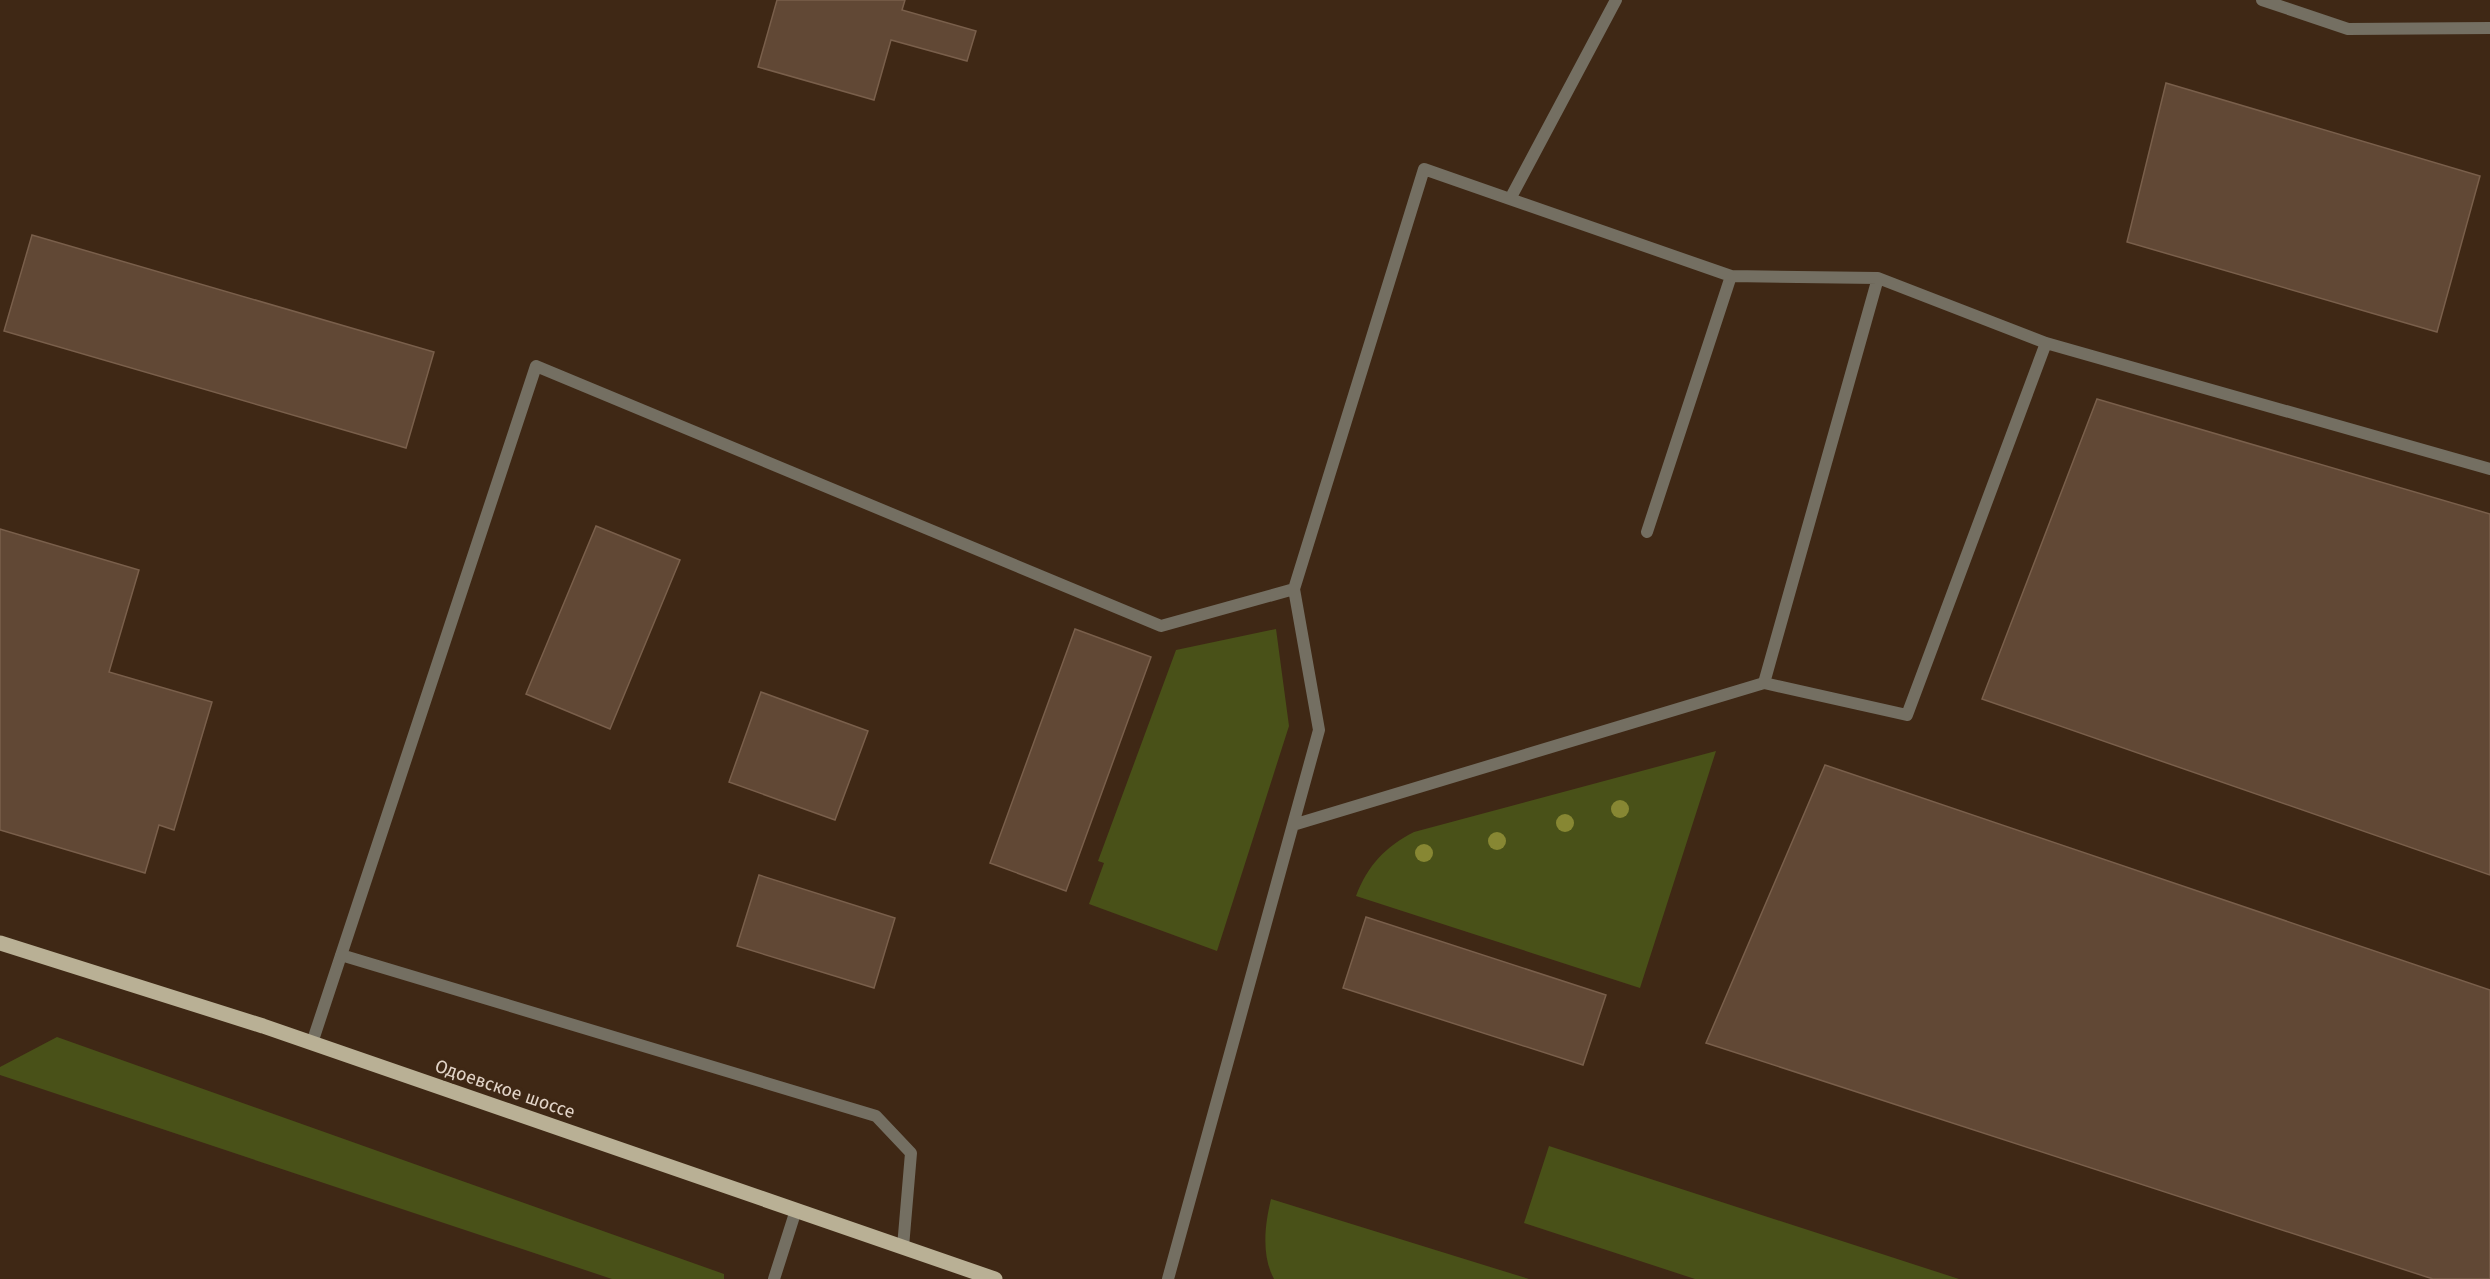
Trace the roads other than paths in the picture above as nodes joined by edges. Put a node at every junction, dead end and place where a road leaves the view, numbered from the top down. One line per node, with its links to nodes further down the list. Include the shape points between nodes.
1 (1616, 0): 4 (lane)
2 (2262, 0): 3 (lane, via 2348,28)
3 (2490, 28)
4 (1510, 199): 5 (lane); 10 (lane, via 1424,169)
5 (1731, 276): 6 (lane); 9 (lane)
6 (1878, 278): 7 (lane); 11 (lane)
7 (2046, 343): 8 (lane); 11 (lane, via 1907,715)
8 (2490, 469)
9 (1647, 532)
10 (1294, 589): 12 (lane, via 1319,730); 14 (lane, via 1161,626 536,366)
11 (1764, 683): 12 (lane)
12 (1293, 825): 20 (lane)
13 (0, 943): 15 (main road, Одоевское шоссе)
14 (341, 955): 15 (lane); 17 (lane, via 876,1116 911,1153)
15 (312, 1043): 16 (main road, Одоевское шоссе)
16 (796, 1210): 17 (main road, Одоевское шоссе); 18 (lane)
17 (903, 1247): 19 (main road, Одоевское шоссе)
18 (774, 1279)
19 (996, 1279)
20 (1168, 1279)

